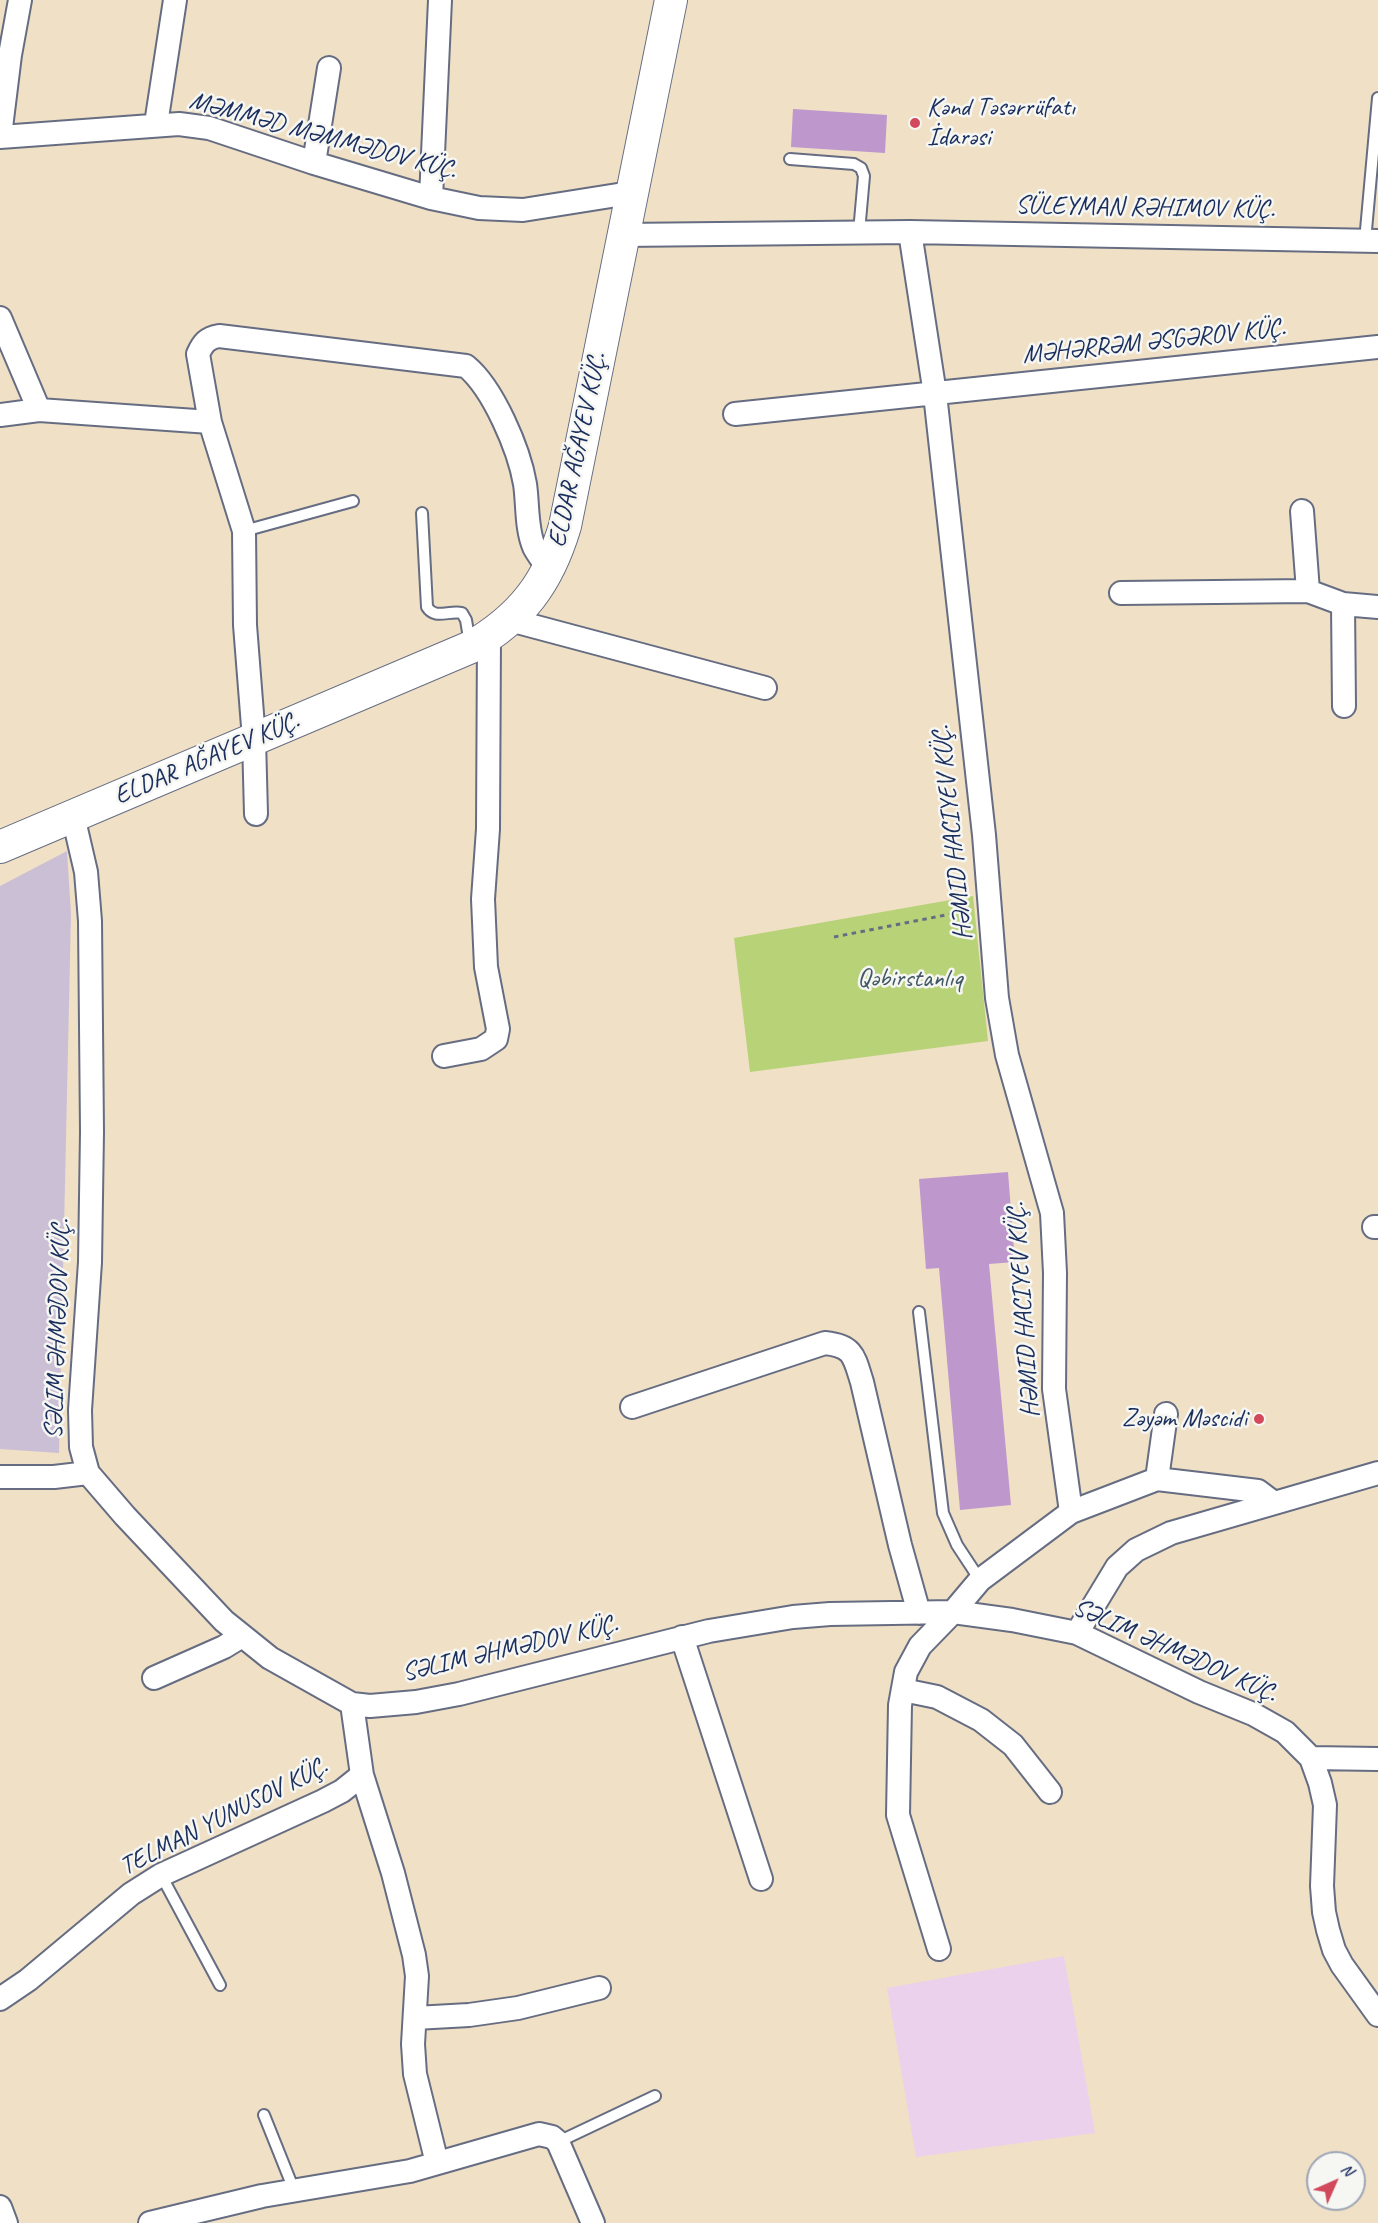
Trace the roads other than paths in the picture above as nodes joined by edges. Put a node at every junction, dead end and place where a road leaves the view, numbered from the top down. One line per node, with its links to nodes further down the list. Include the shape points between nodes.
1 (20, 0): 8 (street)
2 (175, 0): 7 (street)
3 (440, 0): 12 (street)
4 (670, 0): 11 (main road, ELDAR AĞAYEV KÜÇ.)
5 (329, 68): 10 (street)
6 (1378, 98): 16 (lane)
7 (156, 124): 8 (street, MƏMMƏD MƏMMƏDOV KÜÇ.); 10 (street, MƏMMƏD MƏMMƏDOV KÜÇ., via 209,128)
8 (0, 136)
9 (790, 159): 13 (lane, via 854,164 861,168 864,176)
10 (314, 163): 12 (street, MƏMMƏD MƏMMƏDOV KÜÇ.)
11 (630, 193): 12 (street, MƏMMƏD MƏMMƏDOV KÜÇ., via 523,210 479,208); 15 (main road, ELDAR AĞAYEV KÜÇ.)
12 (431, 198)
13 (859, 232): 14 (street, SÜLEYMAN RƏHIMOV KÜÇ.); 15 (street, SÜLEYMAN RƏHIMOV KÜÇ.)
14 (910, 232): 16 (street, SÜLEYMAN RƏHIMOV KÜÇ.); 19 (street)
15 (622, 235): 28 (main road, ELDAR AĞAYEV KÜÇ., via 565,526)
16 (1372, 241)
17 (0, 318): 20 (street)
18 (1378, 347): 19 (street, MƏHƏRRƏM ƏSGƏROV KÜÇ.)
19 (935, 394): 21 (street, MƏHƏRRƏM ƏSGƏROV KÜÇ.); 49 (street, via 997,998 1008,1055 1052,1213 1054,1389)
20 (39, 410): 22 (street); 23 (street)
21 (735, 414)
22 (0, 415)
23 (210, 422): 27 (street); 28 (street, via 198,354 210,337 466,366 478,376 510,434 525,482 530,531)
24 (354, 501): 27 (lane)
25 (1302, 511): 29 (street)
26 (422, 513): 33 (lane, via 427,607 438,615 462,613 466,620)
27 (244, 531): 36 (street, via 245,625)
28 (549, 570): 33 (main road, ELDAR AĞAYEV KÜÇ., via 528,601)
29 (1308, 591): 30 (street); 31 (street)
30 (1121, 592)
31 (1343, 604): 32 (street); 35 (street)
32 (1378, 607)
33 (490, 635): 34 (street); 36 (main road, ELDAR AĞAYEV KÜÇ.); 40 (street, via 488,829 483,899 486,967 498,1029 496,1039 481,1049)
34 (765, 688)
35 (1344, 706)
36 (254, 739): 37 (street); 38 (main road, ELDAR AĞAYEV KÜÇ.)
37 (256, 814)
38 (73, 816): 39 (main road, ELDAR AĞAYEV KÜÇ.); 44 (street, SƏLIM ƏHMƏDOV KÜÇ., via 86,872 90,921 90,1262 80,1410 81,1447)
39 (0, 848)
40 (444, 1056)
41 (919, 1312): 50 (lane, via 943,1513 957,1545)
42 (632, 1407): 52 (street, via 825,1343 842,1345 854,1356 862,1382)
43 (1166, 1414): 47 (street)
44 (88, 1473): 46 (street); 54 (street, SƏLIM ƏHMƏDOV KÜÇ., via 173,1569)
45 (1378, 1473): 48 (street)
46 (0, 1478)
47 (1157, 1479): 48 (street, via 1258,1491); 49 (street)
48 (1274, 1503): 53 (street, via 1171,1533 1136,1550 1117,1567)
49 (1071, 1512): 50 (street)
50 (980, 1580): 51 (street)
51 (952, 1612): 52 (street, SƏLIM ƏHMƏDOV KÜÇ.); 53 (street, SƏLIM ƏHMƏDOV KÜÇ.); 57 (street, via 920,1646 906,1672)
52 (919, 1613): 55 (street, SƏLIM ƏHMƏDOV KÜÇ., via 793,1617)
53 (1077, 1634): 59 (street, SƏLIM ƏHMƏDOV KÜÇ., via 1252,1714 1285,1732)
54 (242, 1636): 56 (street); 58 (street, SƏLIM ƏHMƏDOV KÜÇ., via 270,1658)
55 (682, 1637): 58 (street, SƏLIM ƏHMƏDOV KÜÇ., via 459,1694 416,1702); 64 (street)
56 (154, 1678)
57 (903, 1690): 62 (street, via 937,1697 981,1720 1013,1745); 65 (street, via 898,1815)
58 (352, 1704): 61 (street, TELMAN YUNUSOV KÜÇ.)
59 (1311, 1758): 60 (street); 69 (street, SƏLIM ƏHMƏDOV KÜÇ., via 1325,1805 1322,1886 1328,1930 1342,1965)
60 (1378, 1759)
61 (362, 1775): 63 (street, TELMAN YUNUSOV KÜÇ., via 323,1801); 70 (street, via 414,1955)
62 (1050, 1792)
63 (161, 1875): 66 (lane); 68 (street, TELMAN YUNUSOV KÜÇ., via 131,1894)
64 (761, 1879)
65 (939, 1949)
66 (220, 1985)
67 (599, 1988): 70 (street, via 518,2008)
68 (0, 1999)
69 (1378, 2015)
70 (415, 2019): 74 (street, via 415,2074)
71 (655, 2096): 73 (lane)
72 (264, 2115): 75 (lane)
73 (558, 2142): 74 (street, via 539,2134); 79 (street)
74 (437, 2163): 75 (street)
75 (294, 2190): 78 (street)
76 (0, 2207): 77 (street)
77 (6, 2223)
78 (150, 2223)
79 (593, 2223)

